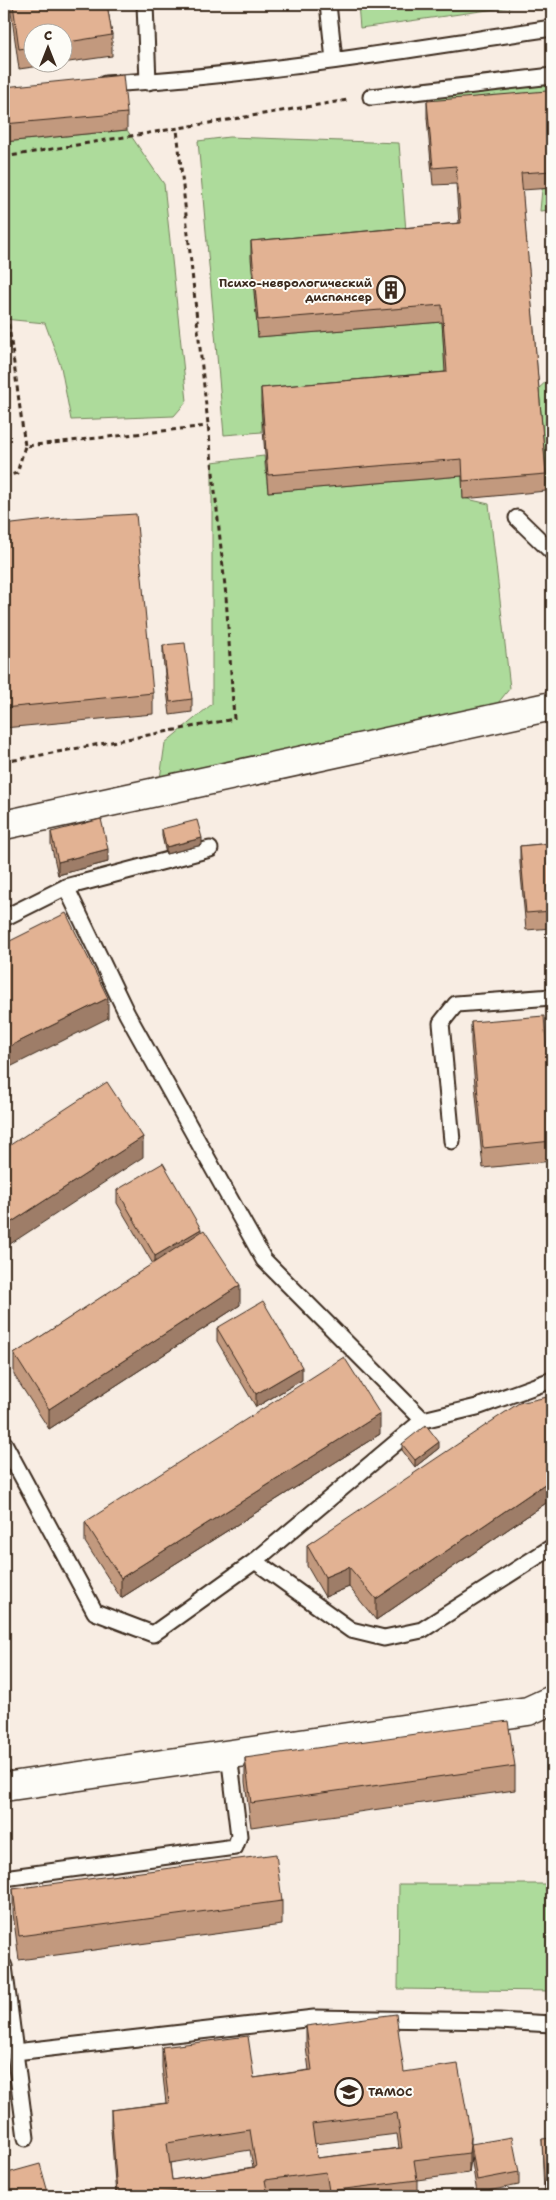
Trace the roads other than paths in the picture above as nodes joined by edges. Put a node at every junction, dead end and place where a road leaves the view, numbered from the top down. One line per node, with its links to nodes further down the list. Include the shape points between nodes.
1 (145, 4): 6 (lane)
2 (328, 4): 4 (lane)
3 (552, 28): 4 (lane)
4 (334, 60): 6 (lane)
5 (552, 76): 8 (lane)
6 (148, 82): 7 (lane)
7 (90, 85)
8 (371, 97)
9 (517, 518): 10 (lane)
10 (552, 552)
11 (552, 706): 12 (street)
12 (4, 825)
13 (210, 849): 14 (lane)
14 (66, 888): 15 (lane); 19 (lane, via 126,1014 264,1260)
15 (4, 918)
16 (552, 997): 17 (lane, via 456,1004 441,1023)
17 (452, 1141)
18 (552, 1380): 19 (lane, via 477,1407)
19 (424, 1420): 22 (lane)
20 (4, 1443): 22 (lane, via 95,1612 152,1634)
21 (552, 1548): 22 (lane, via 422,1630 384,1638 351,1630)
22 (255, 1561)
23 (552, 1700): 24 (street, via 528,1711)
24 (229, 1754): 25 (street); 26 (lane, via 240,1836 235,1848)
25 (4, 1787)
26 (4, 1878)
27 (4, 1966): 29 (lane)
28 (552, 2024): 29 (lane, via 314,2018)
29 (15, 2052): 30 (lane)
30 (26, 2138)

